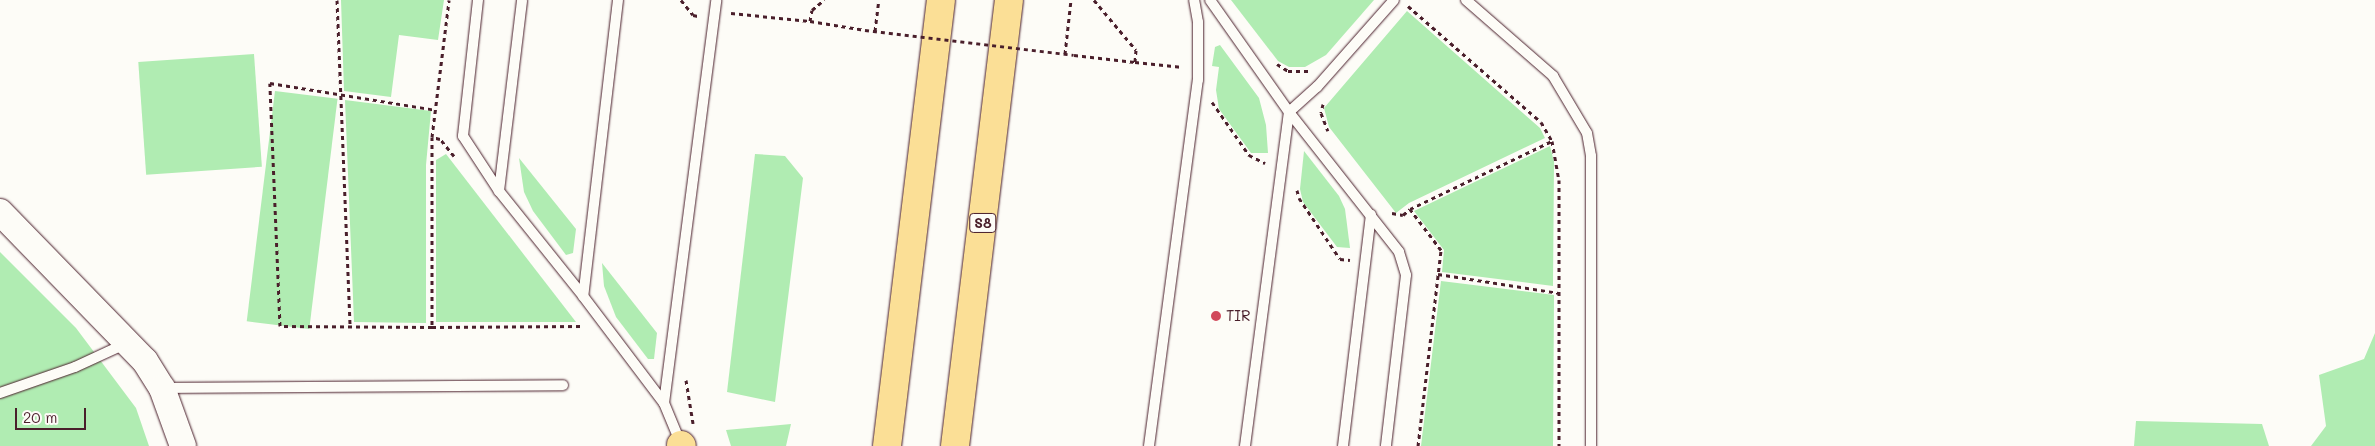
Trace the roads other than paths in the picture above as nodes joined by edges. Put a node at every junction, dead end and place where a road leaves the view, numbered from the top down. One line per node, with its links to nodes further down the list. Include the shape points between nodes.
1 (478, 0): 12 (lane, via 463,136)
2 (522, 0): 12 (lane)
3 (618, 0): 15 (lane)
4 (716, 0): 20 (lane)
5 (941, 0): 23 (highway)
6 (1010, 0): 24 (highway, S8)
7 (1194, 0): 25 (lane, via 1198,22 1198,80)
8 (1210, 0): 11 (lane)
9 (1394, 0): 11 (lane, via 1317,87)
10 (1466, 0): 29 (lane, via 1553,76 1587,133 1591,165)
11 (1289, 112): 14 (lane); 26 (lane)
12 (499, 191): 15 (lane)
13 (0, 212): 16 (street)
14 (1370, 215): 27 (lane); 28 (lane, via 1399,252 1406,275)
15 (583, 296): 20 (lane)
16 (128, 343): 18 (street, via 145,361); 19 (lane, via 75,367)
17 (563, 384): 18 (lane)
18 (162, 388): 22 (street)
19 (0, 394)
20 (664, 404): 21 (lane)
21 (681, 445)
22 (183, 446)
23 (886, 446)
24 (955, 446)
25 (1149, 446)
26 (1245, 446)
27 (1343, 446)
28 (1386, 446)
29 (1591, 446)

